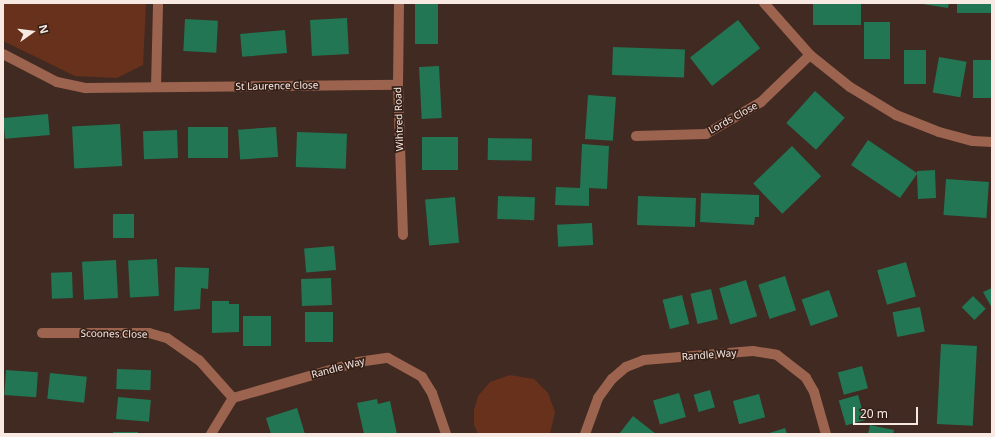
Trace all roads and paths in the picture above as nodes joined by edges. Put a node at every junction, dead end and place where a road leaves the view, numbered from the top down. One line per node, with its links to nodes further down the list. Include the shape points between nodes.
1 (158, 3): 7 (street)
2 (399, 3): 6 (street, Wihtred Road)
3 (764, 3): 5 (street)
4 (3, 54): 7 (street, St Laurence Close, via 57,82 79,87)
5 (810, 55): 8 (street, Lords Close, via 761,102 706,134); 9 (street, via 850,87 896,115 939,132 973,141)
6 (398, 85): 7 (street, St Laurence Close); 10 (street, Wihtred Road)
7 (156, 87)
8 (636, 136)
9 (992, 142)
10 (403, 235)
11 (42, 333): 12 (street, Scoones Close, via 149,334 167,338 199,360)
12 (233, 398): 13 (street); 14 (street, Randle Way, via 358,362 388,358 422,377 432,393)
13 (212, 434)
14 (446, 434)
15 (586, 434): 16 (street, Randle Way, via 598,398 612,379 626,367 644,360 753,351 777,355 806,378 814,392)
16 (826, 434)

